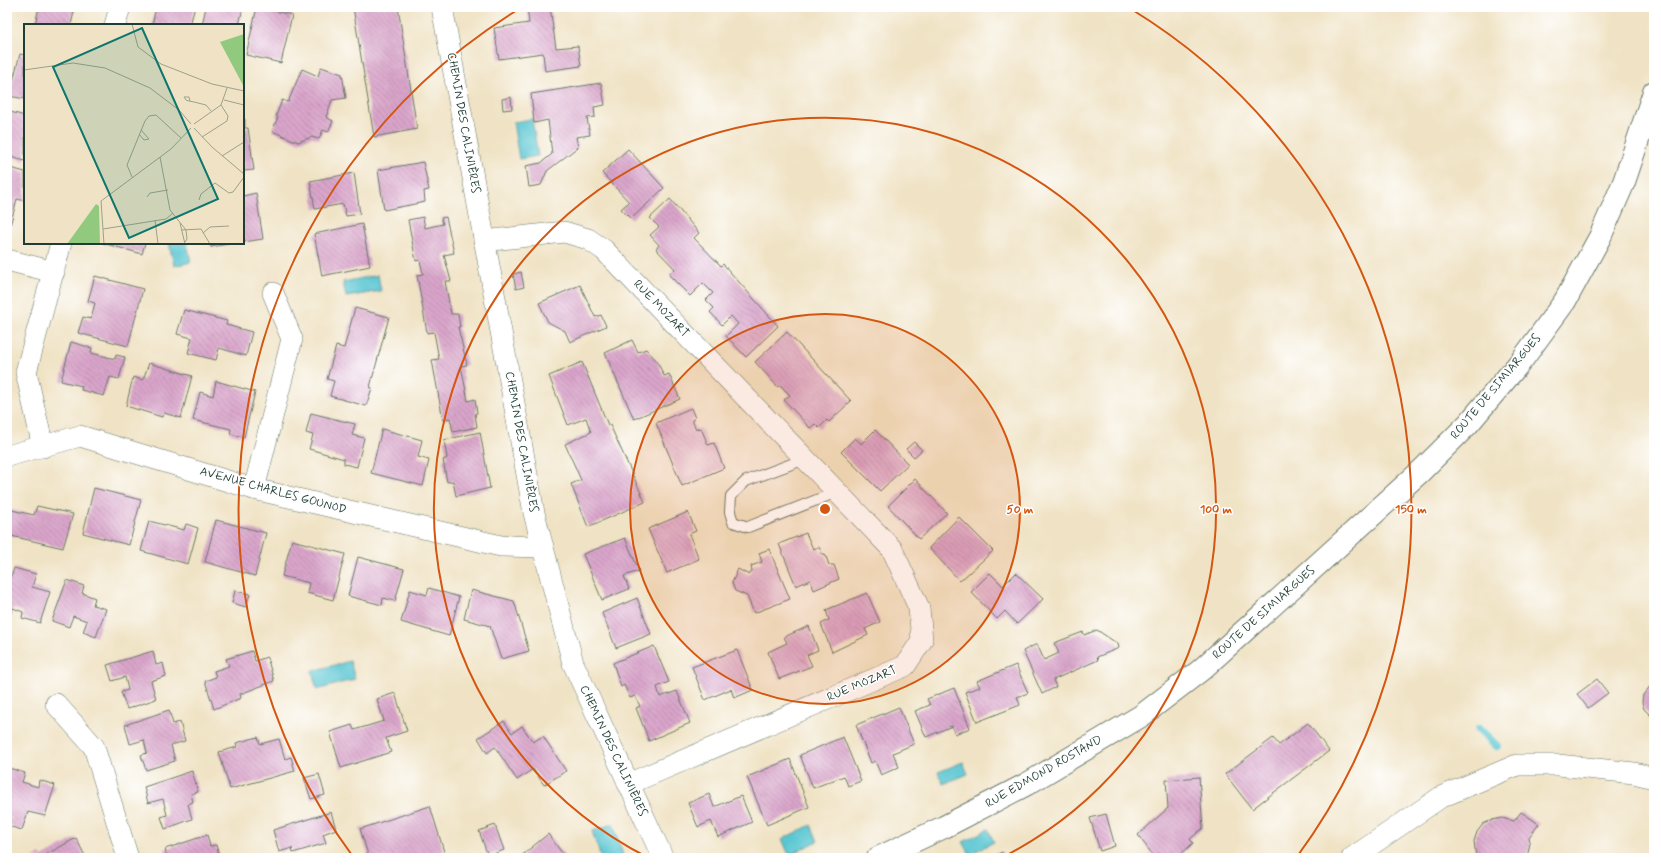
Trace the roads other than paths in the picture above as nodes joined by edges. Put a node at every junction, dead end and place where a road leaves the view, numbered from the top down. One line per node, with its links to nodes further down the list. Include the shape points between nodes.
1 (120, 7): 3 (street)
2 (442, 7): 5 (street, CHEMIN DES CALINIÈRES)
3 (115, 24)
4 (1654, 92): 16 (street, ROUTE DE SIMIARGUES, via 1624,182 1600,237 1565,301 1522,360 1468,424 1421,471)
5 (484, 241): 12 (street, RUE MOZART, via 564,232 588,239 599,246); 15 (street, CHEMIN DES CALINIÈRES, via 534,514)
6 (61, 244): 8 (street)
7 (7, 260): 8 (street)
8 (54, 272): 10 (street, via 26,372)
9 (273, 293): 13 (street, via 292,339)
10 (43, 447): 11 (street, AVENUE CHARLES GOUNOD); 13 (street, AVENUE CHARLES GOUNOD, via 80,436)
11 (7, 456)
12 (805, 459): 14 (street, RUE MOZART); 14 (lane, via 746,481 731,496 730,512 733,522 748,527)
13 (254, 489): 15 (street, AVENUE CHARLES GOUNOD, via 501,546)
14 (837, 492): 19 (street, RUE MOZART, via 892,549 919,608 922,640 905,666)
15 (543, 547): 19 (street, CHEMIN DES CALINIÈRES, via 573,663)
16 (1201, 670): 22 (street, RUE EDMOND ROSTAND, via 1141,716 1027,784 944,828)
17 (56, 704): 20 (street, via 94,746)
18 (1654, 778): 23 (street, via 1634,773 1558,765 1517,765 1441,797)
19 (628, 784): 21 (street, CHEMIN DES CALINIÈRES)
20 (128, 858)
21 (663, 858)
22 (878, 858)
23 (1352, 858)

